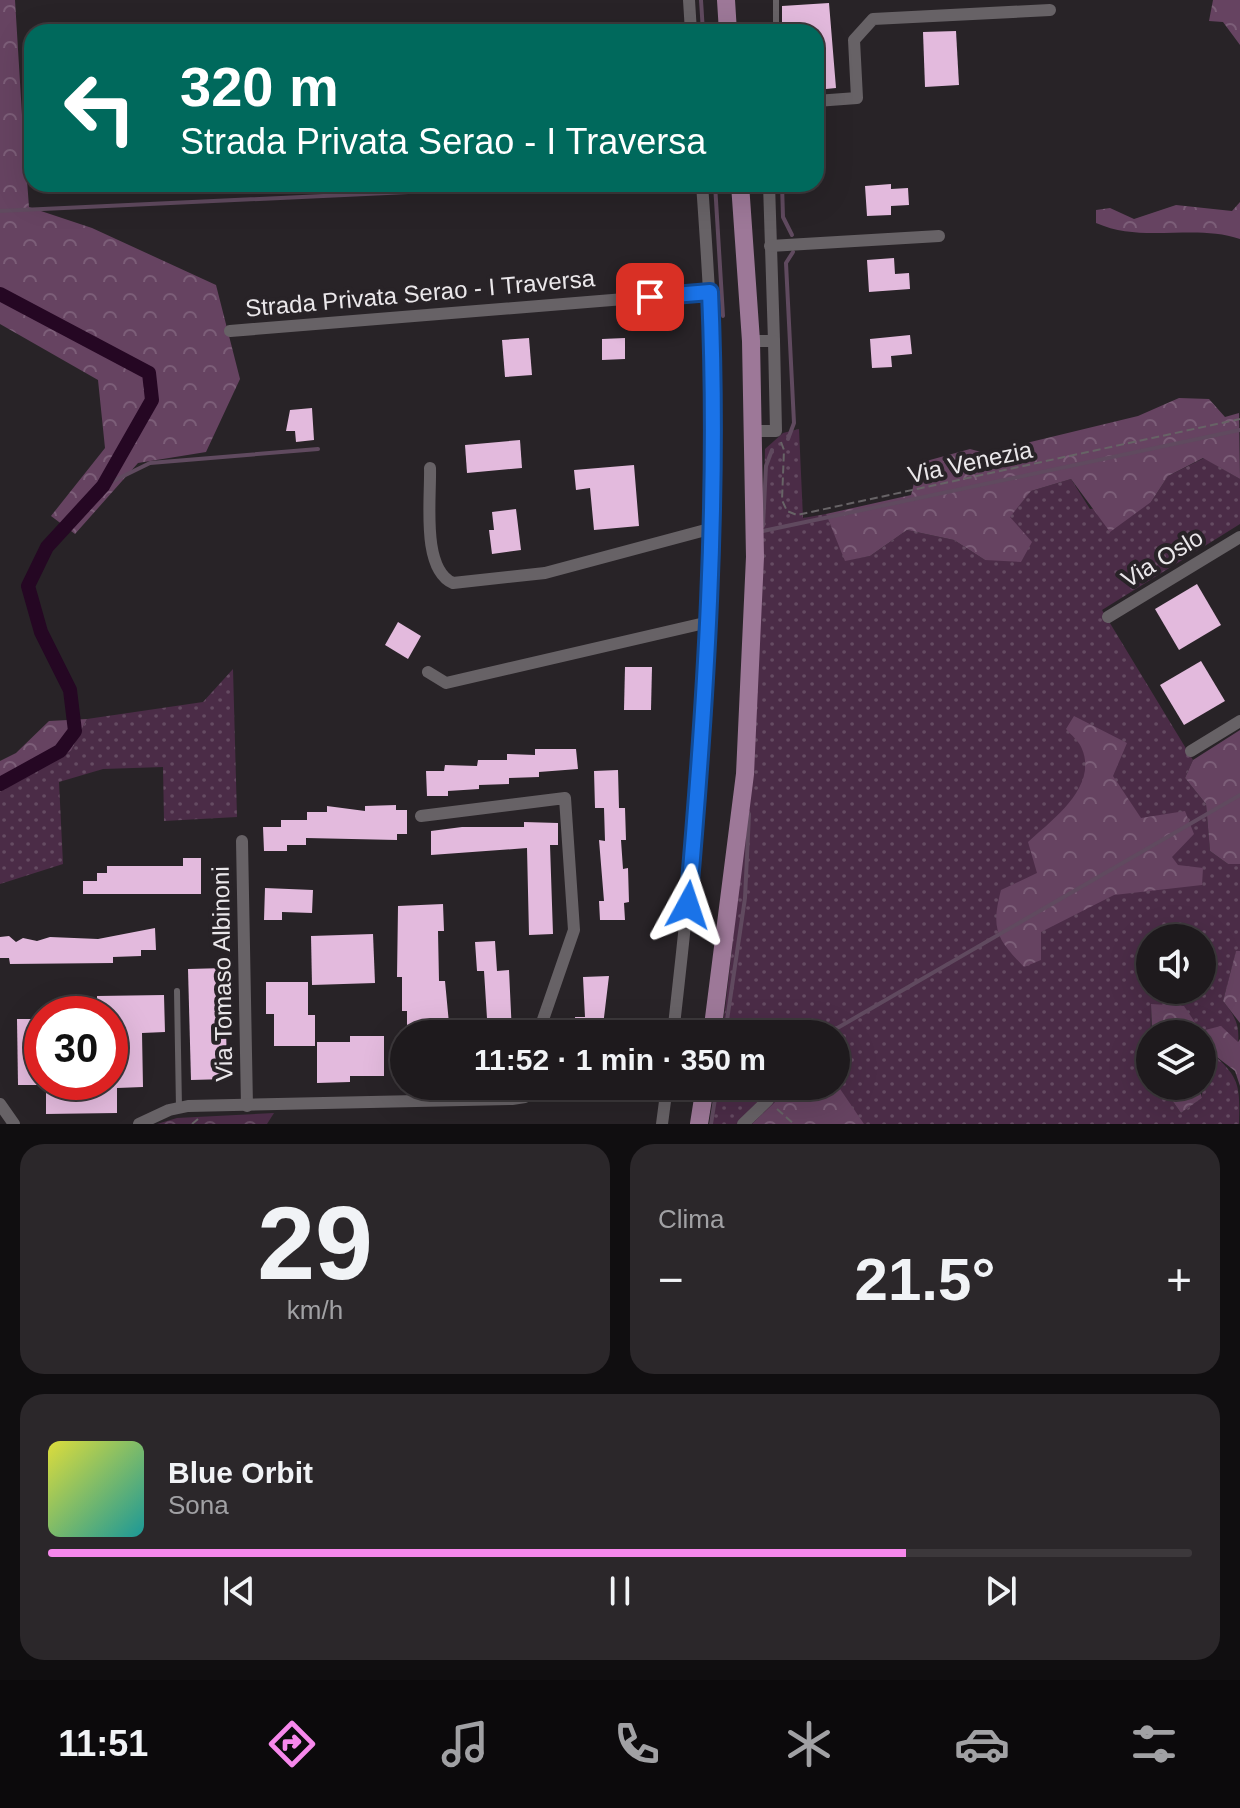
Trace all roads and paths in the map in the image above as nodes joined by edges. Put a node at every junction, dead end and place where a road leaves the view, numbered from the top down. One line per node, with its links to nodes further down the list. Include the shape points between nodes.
1 (689, 0): 5 (street)
2 (726, 0): 6 (main road)
3 (776, 0): 7 (lane)
4 (1050, 10): 8 (street, via 873,19 854,40 857,98)
5 (690, 24)
6 (728, 24)
7 (776, 24)
8 (824, 100)
9 (703, 192): 14 (street)
10 (741, 192): 16 (main road)
11 (769, 192): 13 (street)
12 (939, 236): 13 (street)
13 (770, 246): 17 (street)
14 (710, 292): 15 (street, Strada Privata Serao - I Traversa); 22 (street)
15 (230, 331)
16 (751, 341): 17 (street); 19 (main road)
17 (774, 341): 20 (street)
18 (1240, 419): 20 (path, Via Venezia, via 797,515 787,511 782,500 784,450)
19 (754, 431): 20 (street); 26 (main road)
20 (776, 431)
21 (430, 468): 22 (street, via 432,549 436,568 453,583 545,573)
22 (713, 528): 25 (street)
23 (1240, 537): 24 (street, Via Oslo)
24 (1108, 617)
25 (709, 622): 27 (street, via 446,683); 34 (street)
26 (750, 643): 35 (main road); 36 (main road, via 745,774)
27 (428, 672)
28 (1240, 721): 29 (street)
29 (1191, 751)
30 (421, 816): 33 (street, via 565,798 574,930)
31 (242, 841): 43 (street, Via Tomaso Albinoni)
32 (177, 991): 44 (lane)
33 (543, 1020)
34 (675, 1020)
35 (702, 1020)
36 (714, 1020)
37 (474, 1100): 43 (street)
38 (665, 1100): 47 (street)
39 (692, 1100): 48 (main road)
40 (703, 1100): 49 (main road)
41 (768, 1100): 50 (street); 51 (path)
42 (0, 1104): 45 (street)
43 (247, 1106): 44 (street)
44 (179, 1108): 46 (street)
45 (14, 1124)
46 (139, 1124)
47 (662, 1124)
48 (689, 1124)
49 (699, 1124)
50 (743, 1124)
51 (794, 1124)

